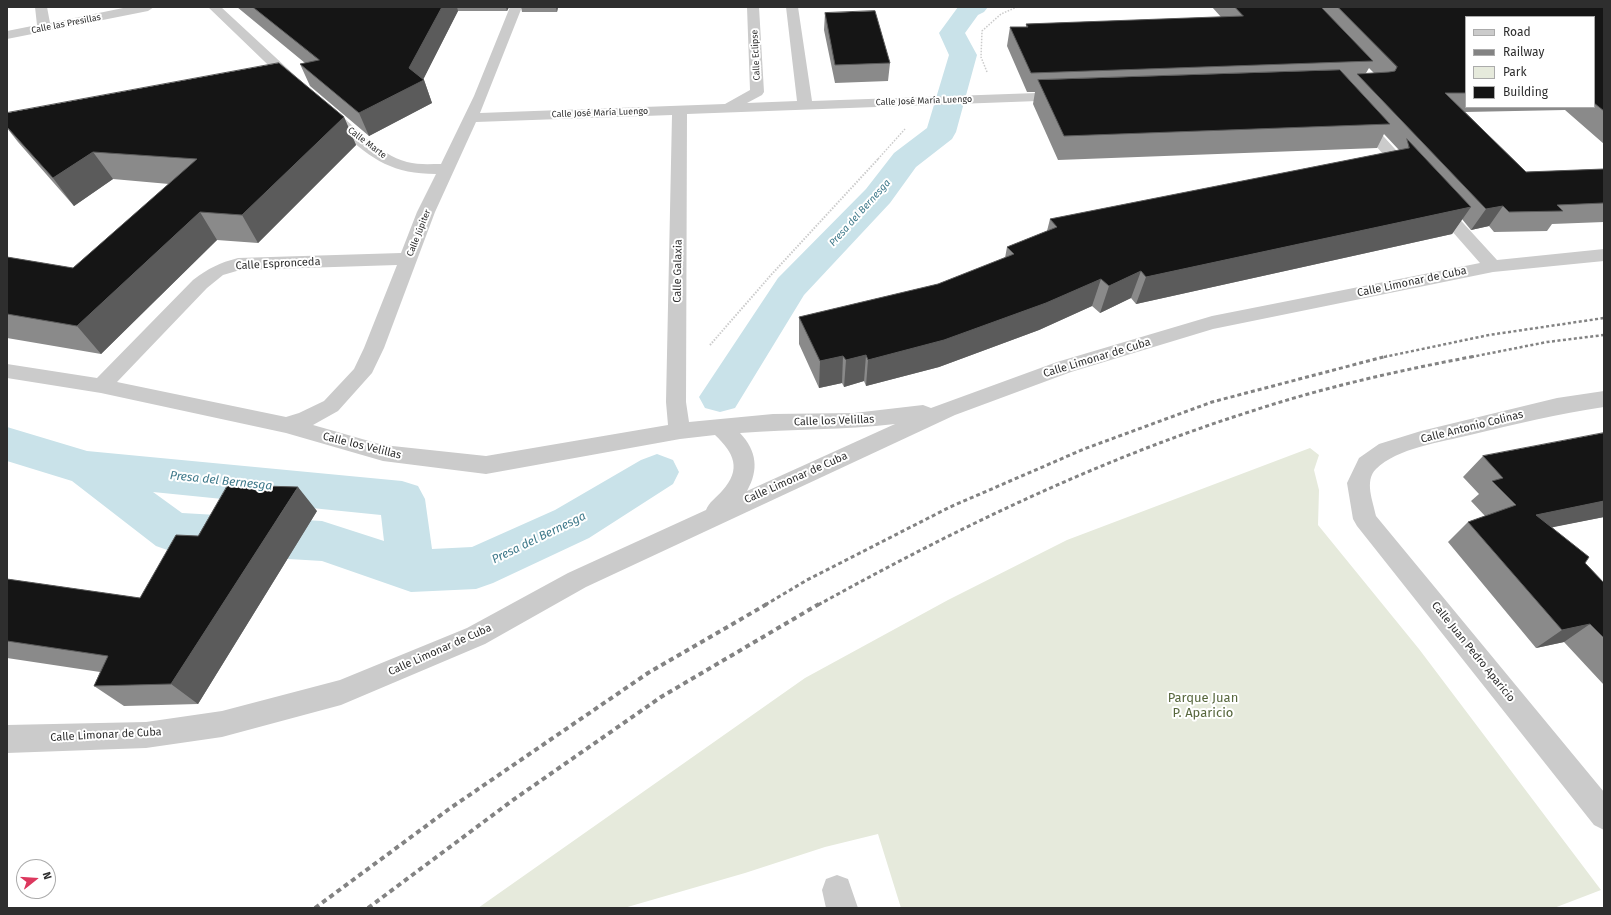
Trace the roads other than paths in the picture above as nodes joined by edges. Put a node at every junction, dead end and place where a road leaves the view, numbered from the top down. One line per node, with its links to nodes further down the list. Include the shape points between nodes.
1 (42, 7): 7 (street)
2 (148, 7): 7 (street, Calle las Presillas)
3 (214, 7): 9 (street, Calle Marte)
4 (516, 7): 16 (street, Calle Júpiter)
5 (753, 7): 14 (street, Calle Eclipse, via 757,92)
6 (792, 7): 13 (street)
7 (44, 28): 8 (street, Calle las Presillas)
8 (7, 36)
9 (291, 80): 10 (street); 17 (street, Calle Marte, via 383,157 402,166)
10 (276, 83)
11 (1076, 96): 13 (street, Calle José María Luengo)
12 (1348, 105): 20 (street)
13 (805, 106): 14 (street, Calle José María Luengo)
14 (726, 108): 15 (street, Calle José María Luengo)
15 (680, 110): 16 (street, Calle José María Luengo); 27 (street, Calle Galaxia, via 676,396)
16 (470, 118): 17 (street, Calle Júpiter)
17 (446, 169): 19 (street, Calle Júpiter)
18 (1604, 255): 20 (street, Calle Limonar de Cuba)
19 (408, 259): 22 (street, Calle Espronceda, via 238,264 217,271 200,284); 25 (street, Calle Júpiter, via 362,373 331,406 306,420)
20 (1493, 266): 24 (street, Calle Limonar de Cuba, via 1212,323 1064,367)
21 (7, 371): 22 (street, Calle los Velillas)
22 (101, 386): 25 (street, Calle los Velillas)
23 (1604, 398): 28 (street, Calle Antonio Colinas, via 1557,406 1421,439 1387,450 1367,464)
24 (948, 409): 26 (street, Calle los Velillas, via 854,421 772,422); 29 (street, Calle Limonar de Cuba)
25 (286, 425): 27 (street, Calle los Velillas, via 383,453 486,465)
26 (720, 426): 27 (street, Calle los Velillas); 29 (street, via 741,449 746,465 741,484 723,505)
27 (680, 431)
28 (1358, 483): 31 (street, Calle Juan Pedro Aparicio, via 1365,519)
29 (705, 519): 30 (street, Calle Limonar de Cuba, via 577,580 476,636 341,692 222,724 146,735)
30 (7, 739)
31 (1604, 814)

